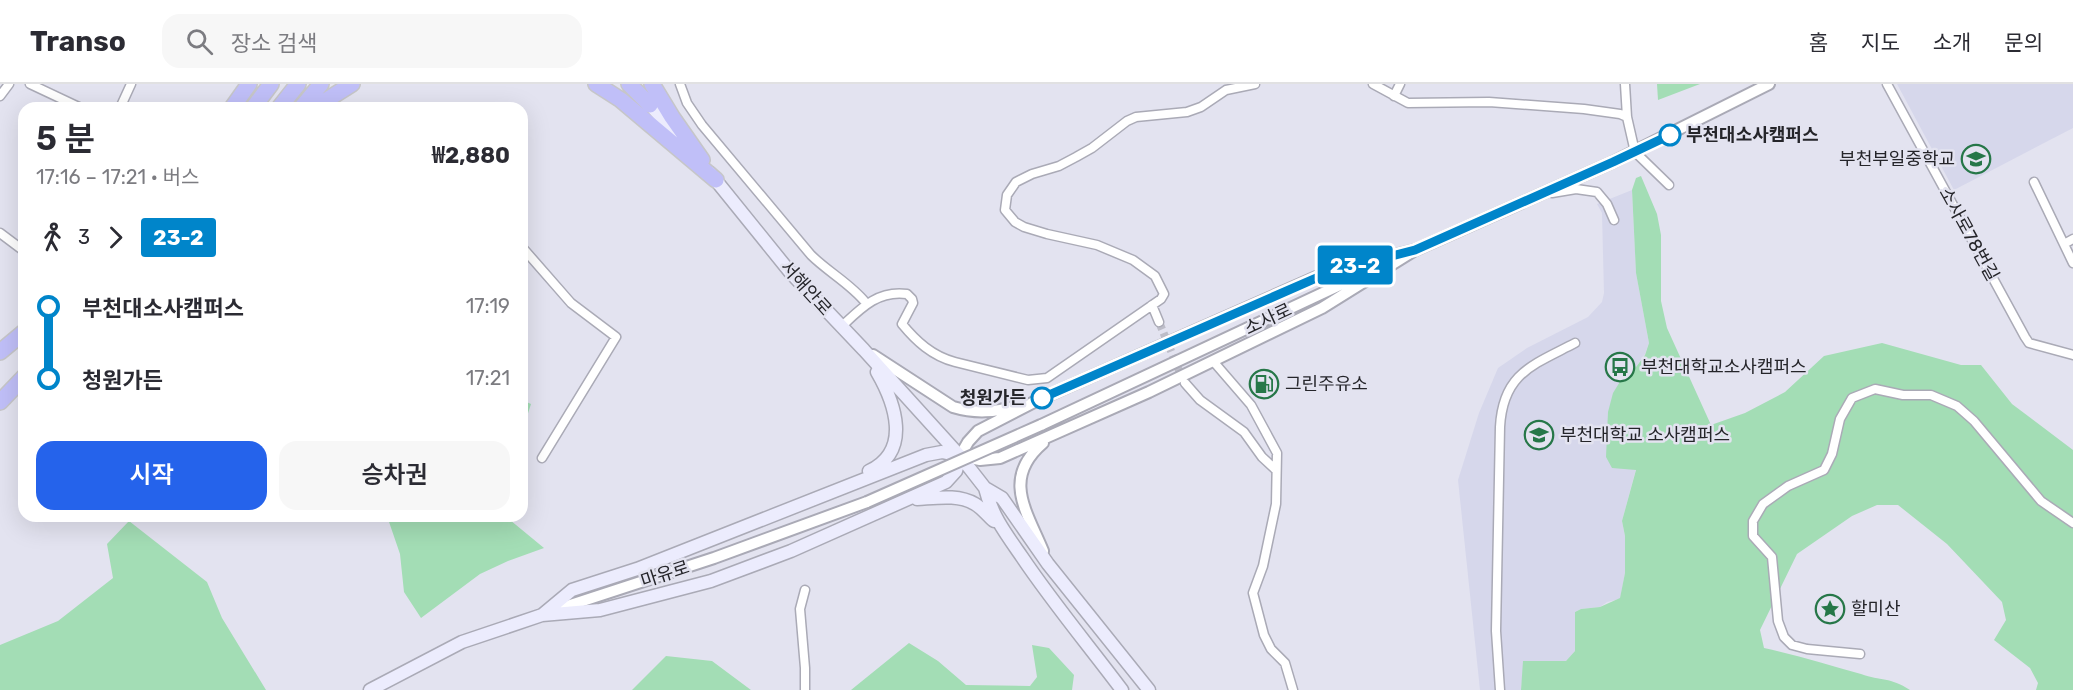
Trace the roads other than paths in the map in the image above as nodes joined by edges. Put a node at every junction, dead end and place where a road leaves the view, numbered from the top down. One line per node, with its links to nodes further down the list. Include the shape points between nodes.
1 (9, 84): 19 (street)
2 (30, 84): 21 (street)
3 (131, 84): 22 (street)
4 (249, 84): 23 (highway)
5 (271, 84): 24 (highway)
6 (298, 84): 25 (highway)
7 (321, 84): 26 (highway)
8 (352, 84): 27 (highway)
9 (596, 84): 31 (highway, via 639,114)
10 (631, 84): 28 (highway)
11 (653, 84): 31 (highway)
12 (680, 84): 43 (street, via 702,125 811,255)
13 (1254, 84): 44 (street, via 1226,90 1187,112 1136,117 1076,157 1024,177 1010,188 1005,210 1021,226 1097,245 1133,260 1155,276 1164,294)
14 (1373, 84): 20 (street)
15 (1400, 84): 20 (street)
16 (1625, 84): 29 (street)
17 (1768, 84): 30 (street, 소사로)
18 (1887, 84): 53 (street, 소사로78번길, via 2029,343)
19 (0, 96)
20 (1394, 96): 29 (street, via 1408,103 1489,102 1584,109)
21 (68, 102)
22 (123, 102)
23 (236, 102)
24 (258, 102)
25 (284, 102)
26 (307, 102)
27 (324, 102)
28 (650, 105): 31 (main road, 서해안로)
29 (1627, 117): 30 (street)
30 (1635, 152): 33 (street); 34 (street, 소사로)
31 (716, 180): 46 (main road, 서해안로, via 790,272)
32 (2034, 182): 38 (street)
33 (1669, 185)
34 (1537, 196): 35 (street, via 1592,190 1602,196); 40 (street, 소사로)
35 (1614, 220)
36 (0, 233): 39 (street)
37 (2073, 239): 38 (street)
38 (2064, 244): 42 (street)
39 (18, 246)
40 (1415, 250): 54 (street, via 1322,308); 59 (street, via 1330,272); 63 (street, 소사로, bridge, via 1041,425)
41 (528, 254): 62 (street, via 571,303 616,336)
42 (2073, 263)
43 (866, 303): 44 (street, via 891,294 907,294 912,303 902,324 926,348 947,360 1036,381 1047,378); 46 (street)
44 (1152, 305): 45 (street)
45 (1160, 322)
46 (841, 327): 51 (main road, 서해안로)
47 (18, 336): 50 (highway)
48 (18, 337): 52 (highway)
49 (1575, 343): 79 (street, via 1523,373 1503,403 1496,618)
50 (0, 346)
51 (864, 350): 59 (street, via 953,407 967,411 1001,410); 63 (main road, 서해안로); 66 (main road, via 892,402 896,417 892,448 875,468)
52 (0, 352)
53 (2073, 355)
54 (1213, 361): 61 (street); 64 (street, via 1251,405 1276,453)
55 (18, 379): 58 (highway)
56 (18, 382): 60 (highway)
57 (1185, 383): 64 (street, via 1200,400 1244,432)
58 (0, 391)
59 (1038, 400): 63 (street, via 978,431)
60 (0, 402)
61 (1052, 435): 63 (street, via 1000,458); 70 (street, via 1024,465 1019,482 1022,500)
62 (542, 458)
63 (961, 458): 65 (main road, 서해안로); 66 (main road, via 942,452 926,455); 67 (main road, via 946,482); 72 (street, 마유로, bridge, via 867,502)
64 (1276, 470): 78 (street, via 1276,504 1253,593 1264,635 1285,663)
65 (985, 488): 69 (main road, 서해안로, via 990,508); 70 (main road, 서해안로, via 1002,498)
66 (819, 495): 72 (main road, via 637,569 572,590)
67 (910, 500): 69 (main road, via 964,500 975,504); 72 (main road, via 711,581 600,610)
68 (2073, 523): 73 (street, via 2041,501 1957,406 1931,395 1875,389 1852,398 1840,419 1824,470 1788,486 1763,504 1753,521 1753,536 1772,557 1778,621 1784,637 1792,645 1807,649)
69 (1002, 528): 76 (main road, 서해안로)
70 (1048, 564): 77 (main road, 서해안로)
71 (805, 590): 75 (street, via 800,609)
72 (542, 615): 74 (main road, 마유로, via 462,642)
73 (1860, 654)
74 (370, 690)
75 (805, 690)
76 (1122, 690)
77 (1149, 690)
78 (1293, 690)
79 (1500, 690)

